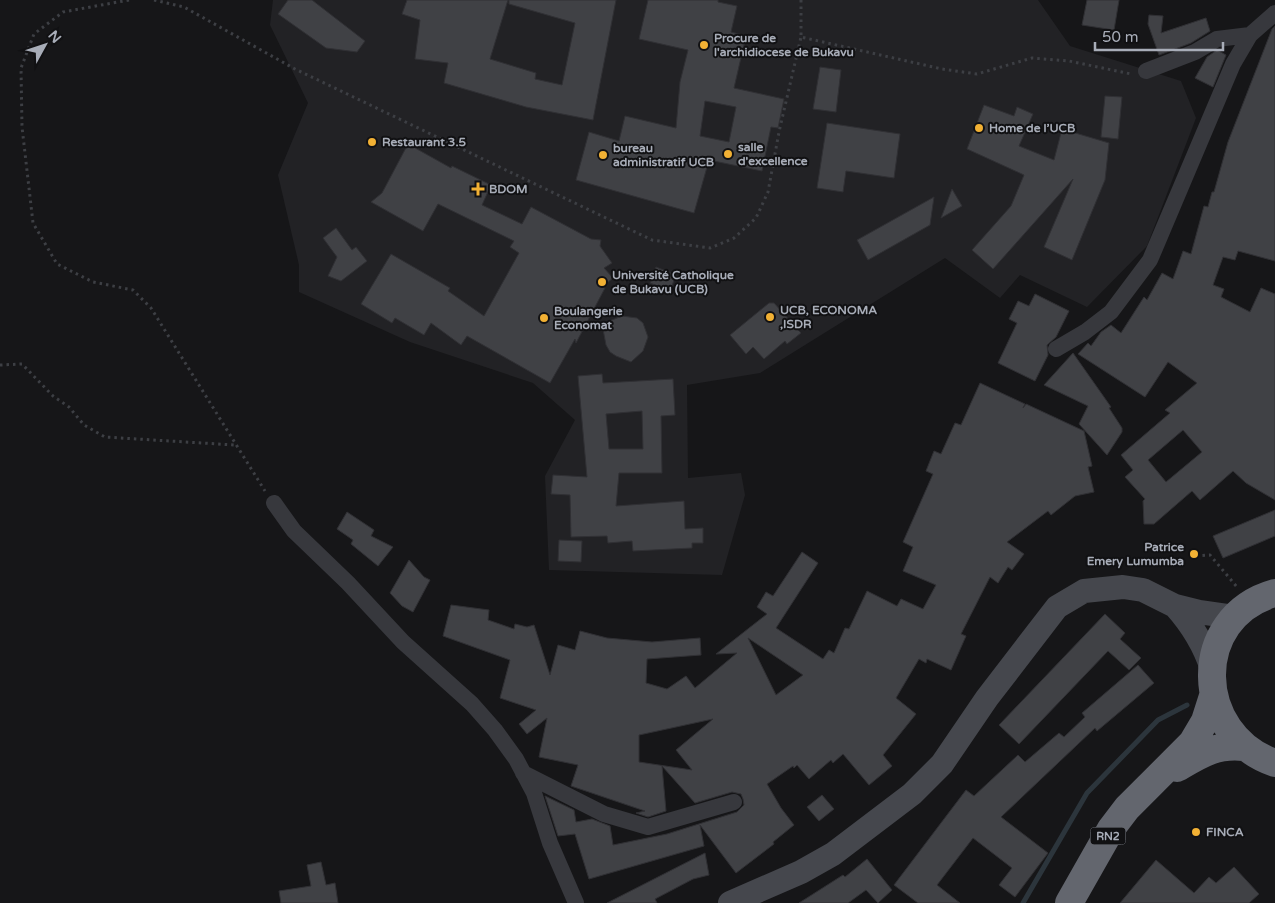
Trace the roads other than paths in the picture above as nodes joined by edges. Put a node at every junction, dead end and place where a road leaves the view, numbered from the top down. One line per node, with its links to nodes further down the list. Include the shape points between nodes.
1 (1275, 13): 2 (street)
2 (1250, 35): 3 (street, via 1217,39 1195,52); 4 (street, via 1233,64 1150,260 1111,312)
3 (1146, 71)
4 (1056, 349)
5 (274, 503): 13 (street, via 294,531 403,642 472,704 495,730)
6 (1275, 584): 7 (highway)
7 (1253, 604): 8 (street, via 1199,612); 9 (highway, via 1222,635)
8 (1175, 606): 9 (street, via 1205,648); 17 (street, via 1143,590 1123,587 1084,591 1057,607 987,698 942,764 912,794 833,854 801,872)
9 (1212, 669): 10 (highway)
10 (1213, 696): 11 (highway, via 1224,724); 14 (highway, RN2, via 1205,721 1192,743)
11 (1244, 747): 12 (highway); 14 (highway, RN2, via 1226,745 1205,752)
12 (1275, 763)
13 (523, 773): 15 (street, via 604,814 648,827); 16 (street, via 534,793 550,843)
14 (1159, 779): 18 (highway, RN2, via 1127,808 1111,829)
15 (734, 802)
16 (576, 903)
17 (730, 903)
18 (1069, 903)

